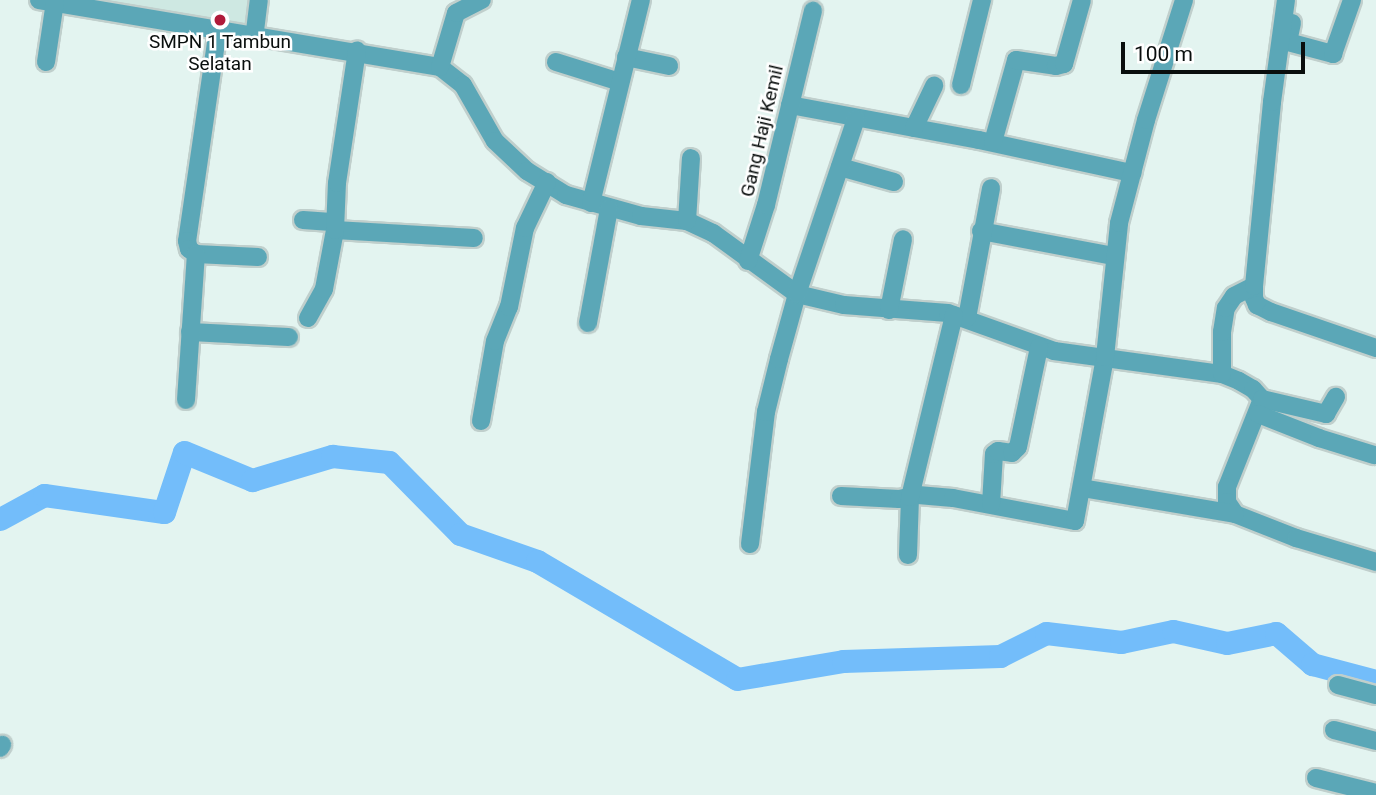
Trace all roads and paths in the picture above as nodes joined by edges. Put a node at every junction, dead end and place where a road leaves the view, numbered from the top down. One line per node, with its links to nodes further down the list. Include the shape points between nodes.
1 (259, 0): 13 (street)
2 (482, 0): 19 (street, via 456,13)
3 (641, 0): 15 (street)
4 (982, 0): 21 (street)
5 (1082, 0): 26 (street, via 1064,64 1016,60)
6 (1184, 0): 29 (street)
7 (1286, 0): 45 (street)
8 (1298, 0): 9 (street, via 1288,42 1333,54)
9 (1352, 0)
10 (47, 1): 12 (street); 16 (street)
11 (813, 10): 23 (street, Gang Haji Kemil)
12 (218, 29): 13 (street); 41 (street, via 187,241)
13 (254, 38): 14 (street)
14 (357, 51): 19 (street); 37 (street)
15 (626, 57): 18 (street); 20 (street)
16 (46, 62)
17 (556, 62): 20 (street)
18 (669, 66)
19 (440, 67): 30 (street, via 463,85 495,141 527,171)
20 (620, 82): 33 (street)
21 (961, 85)
22 (934, 86): 25 (street)
23 (790, 105): 24 (street); 44 (street, Gang Haji Kemil)
24 (856, 118): 25 (street); 28 (street)
25 (914, 128): 26 (street)
26 (993, 142): 29 (street)
27 (691, 159): 36 (street)
28 (839, 167): 31 (street); 46 (street)
29 (1132, 173): 42 (street)
30 (547, 182): 33 (street, via 566,195); 61 (street, via 525,228 509,307 495,341)
31 (894, 182)
32 (991, 188): 38 (street)
33 (591, 203): 34 (street)
34 (609, 209): 36 (street); 50 (street)
35 (303, 220): 37 (street)
36 (687, 221): 44 (street, via 713,233)
37 (335, 226): 39 (street); 49 (street, via 324,289)
38 (981, 231): 42 (street); 48 (street)
39 (474, 238)
40 (903, 239): 47 (street)
41 (196, 254): 43 (street); 51 (street)
42 (1113, 256): 55 (street, via 1115,279)
43 (258, 257)
44 (748, 261): 46 (street)
45 (1254, 286): 54 (street, via 1257,305 1271,313); 56 (street, via 1234,296 1226,308)
46 (797, 294): 47 (street); 69 (street, via 766,412)
47 (889, 310): 48 (street)
48 (960, 316): 53 (street); 66 (street)
49 (308, 318)
50 (589, 323)
51 (190, 332): 52 (street); 58 (street)
52 (289, 337)
53 (1039, 347): 55 (street); 67 (street, via 1018,447 1013,453 994,454)
54 (1376, 348)
55 (1105, 357): 56 (street); 64 (street)
56 (1222, 374): 59 (street, via 1253,389)
57 (1336, 397): 60 (street)
58 (186, 400)
59 (1260, 407): 60 (street); 62 (street); 68 (street, via 1227,487 1227,502)
60 (1326, 414): 62 (street)
61 (481, 421)
62 (1319, 438): 63 (street)
63 (1374, 455)
64 (1082, 488): 67 (street, via 1075,521); 68 (street)
65 (841, 496): 66 (street)
66 (910, 497): 67 (street); 70 (street)
67 (991, 504)
68 (1235, 513): 71 (street, via 1296,538)
69 (750, 544)
70 (908, 555)
71 (1376, 562)
72 (1338, 685): 73 (street)
73 (1376, 695)
74 (1334, 730): 75 (street)
75 (1376, 741)
76 (1317, 778): 77 (street)
77 (1376, 793)

